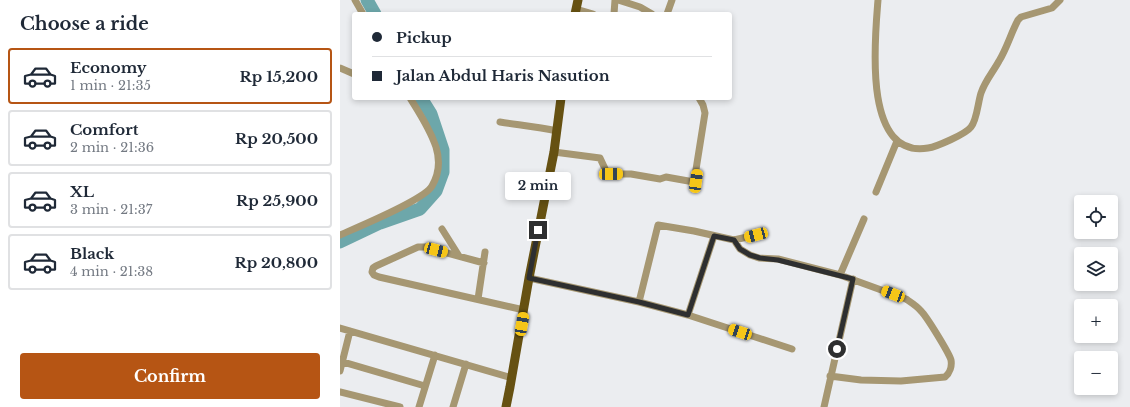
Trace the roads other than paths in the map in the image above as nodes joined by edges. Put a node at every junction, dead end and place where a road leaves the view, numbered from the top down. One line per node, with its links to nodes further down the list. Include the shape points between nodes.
1 (355, 0): 8 (street)
2 (578, 0): 9 (main road)
3 (615, 0): 10 (street)
4 (618, 0): 11 (street)
5 (672, 0): 12 (street)
6 (878, 0): 20 (street, via 874,44 876,94 884,121)
7 (1060, 0): 20 (street, via 1052,8 1018,20 981,93 970,129 940,144 922,149 904,146)
8 (362, 12)
9 (576, 12)
10 (614, 12)
11 (649, 12)
12 (668, 12)
13 (340, 68): 14 (street)
14 (352, 73)
15 (410, 100): 25 (street, via 425,123 436,148 439,165 432,186 422,196)
16 (561, 100): 19 (main road)
17 (700, 100): 21 (street, via 705,113 694,182 666,177 660,179 631,174 608,174 600,158)
18 (500, 122): 19 (street)
19 (557, 131): 21 (main road)
20 (897, 141): 22 (street)
21 (554, 152): 33 (main road)
22 (876, 192)
23 (864, 219): 32 (street)
24 (442, 229): 30 (street)
25 (340, 235)
26 (756, 235): 28 (street)
27 (714, 236): 28 (street); 36 (street, via 657,225); 38 (street)
28 (734, 240): 32 (street, via 740,249 750,255)
29 (485, 252): 31 (street)
30 (459, 256): 31 (street); 35 (street, via 418,247 376,266 372,272 379,277)
31 (484, 263): 35 (street)
32 (840, 275): 34 (street)
33 (529, 278): 36 (street); 37 (main road)
34 (853, 279): 46 (street); 46 (street, via 916,306 950,357 951,367 945,377 934,379 891,381)
35 (478, 300): 37 (street)
36 (639, 302): 38 (street)
37 (524, 310): 47 (main road)
38 (688, 315): 41 (street)
39 (340, 328): 40 (street)
40 (350, 331): 42 (street); 43 (street)
41 (792, 349)
42 (435, 355): 44 (street); 48 (street)
43 (341, 361): 45 (street); 48 (street)
44 (466, 364): 47 (street); 52 (street)
45 (340, 371)
46 (830, 376): 54 (street)
47 (512, 378): 53 (main road)
48 (425, 386): 51 (street)
49 (340, 392): 50 (street)
50 (400, 407)
51 (419, 407)
52 (453, 407)
53 (506, 407)
54 (824, 407)

